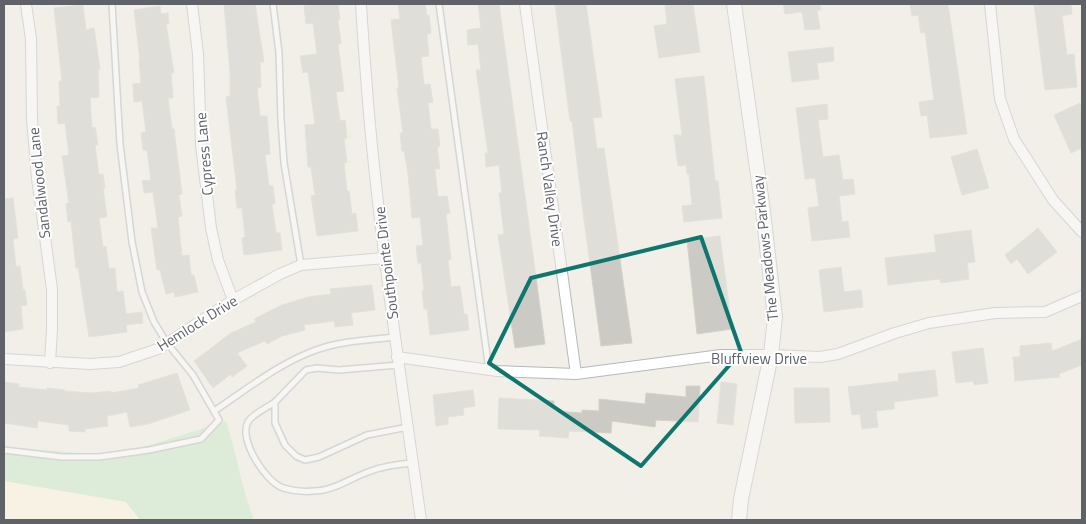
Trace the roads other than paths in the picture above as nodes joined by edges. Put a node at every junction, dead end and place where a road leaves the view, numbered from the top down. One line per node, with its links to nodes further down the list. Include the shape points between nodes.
1 (26, 4): 20 (street, Sandalwood Lane, via 31,39 37,178 52,289)
2 (112, 4): 16 (lane, via 120,144 132,242 142,292)
3 (192, 4): 14 (street, Cypress Lane, via 210,228)
4 (273, 4): 12 (lane, via 279,52 284,163)
5 (361, 4): 11 (street, Southpointe Drive)
6 (440, 4): 21 (lane)
7 (525, 4): 22 (street, Ranch Valley Drive)
8 (734, 4): 17 (street, The Meadows Parkway, via 775,318)
9 (990, 4): 10 (street, via 1000,99 1014,139 1053,200)
10 (1082, 232)
11 (385, 258): 12 (street, Hemlock Drive); 15 (street, Southpointe Drive)
12 (301, 265): 14 (street, Hemlock Drive)
13 (1082, 296): 17 (street, Bluffview Drive, via 1045,312 995,313 929,323 829,356)
14 (233, 300): 16 (street, Hemlock Drive)
15 (395, 337): 19 (street, Southpointe Drive); 24 (lane, via 314,351 283,366)
16 (167, 343): 20 (street, Hemlock Drive, via 119,362); 24 (lane, via 193,375)
17 (771, 355): 22 (street, Bluffview Drive, via 721,355); 29 (street, The Meadows Parkway)
18 (4, 359): 20 (street, Hemlock Drive)
19 (398, 361): 21 (street, Bluffview Drive); 23 (lane, via 339,370 306,370); 25 (street, Southpointe Drive)
20 (50, 363)
21 (489, 370): 22 (street, Bluffview Drive)
22 (576, 374)
23 (275, 402): 25 (lane, via 274,423 285,445 305,460 367,435); 27 (lane, via 252,416 245,434 252,454 268,477 282,488 316,492 392,464)
24 (214, 411): 26 (lane, via 219,420 201,439 150,450 99,457)
25 (408, 427): 27 (street, Southpointe Drive)
26 (4, 450)
27 (413, 463): 28 (street, Southpointe Drive)
28 (421, 520)
29 (739, 520)

